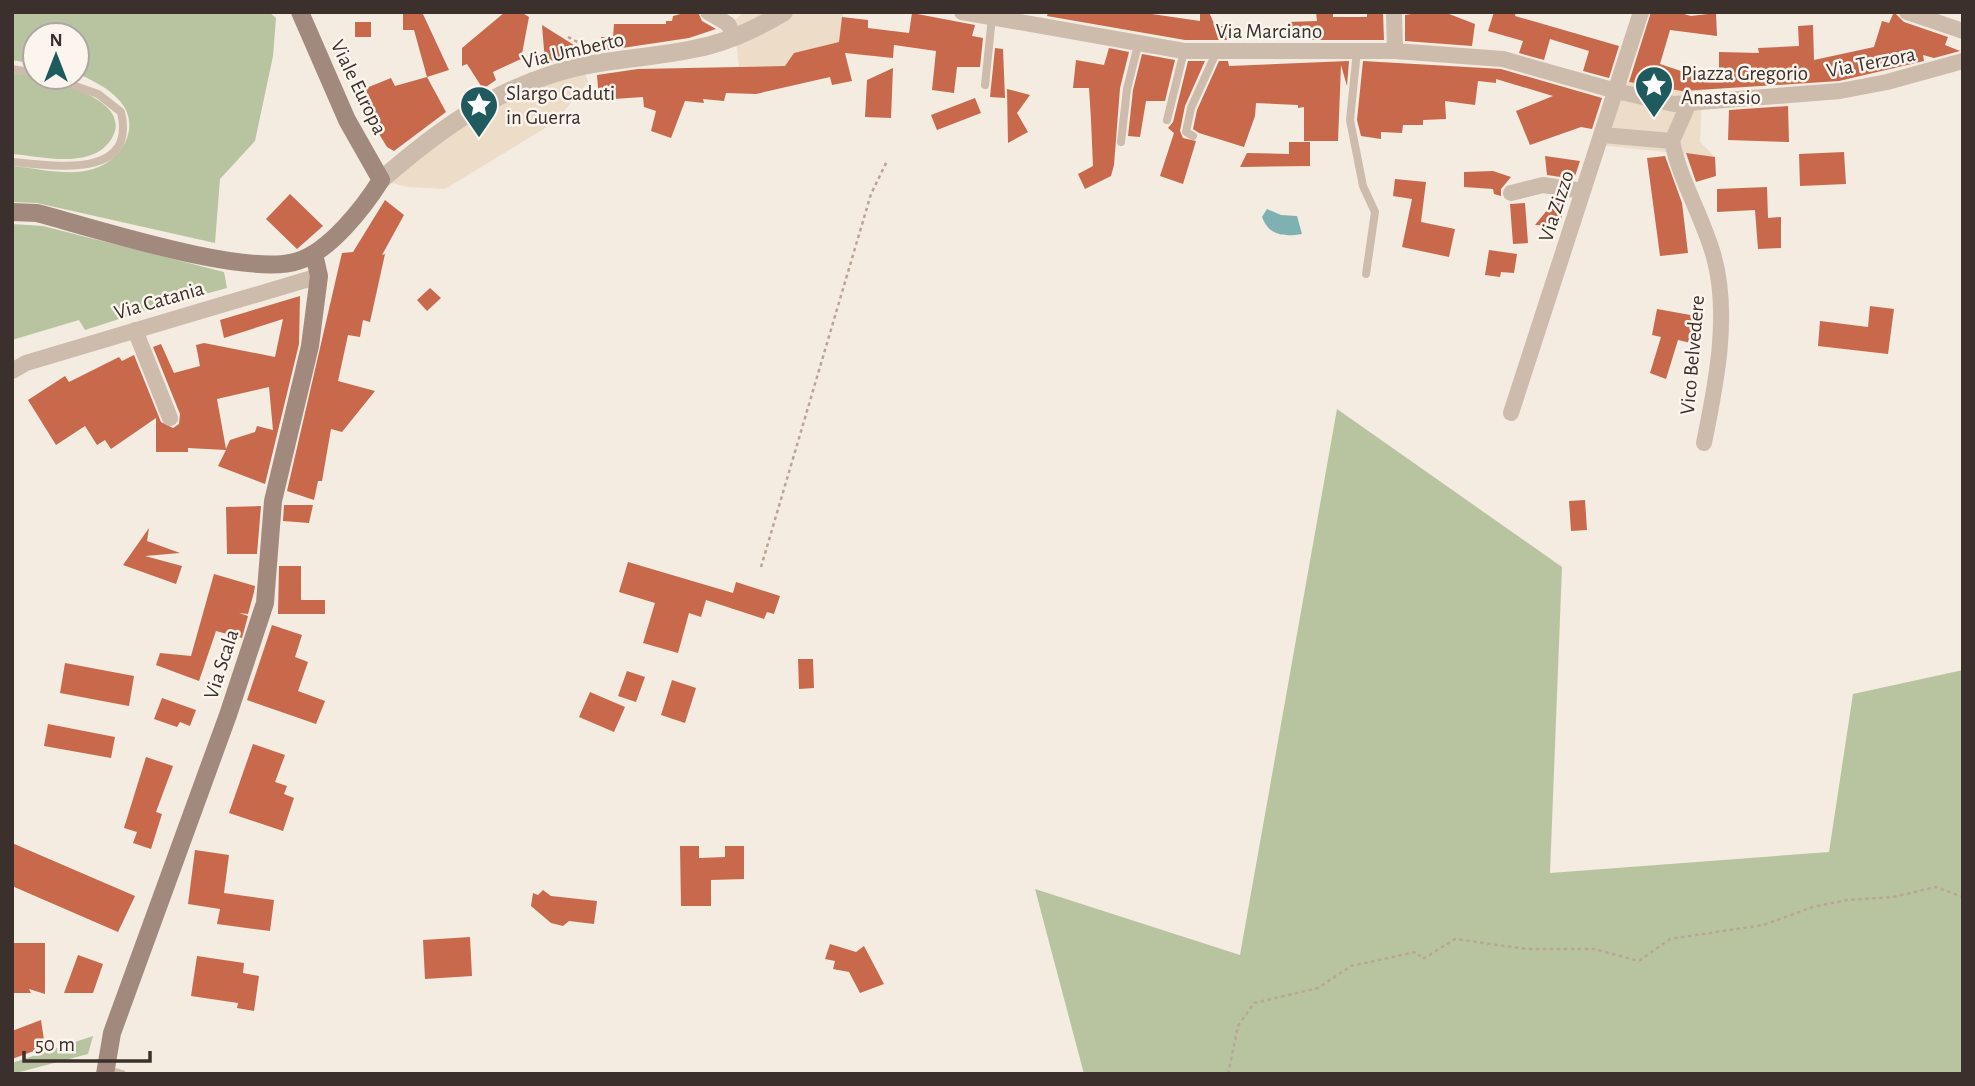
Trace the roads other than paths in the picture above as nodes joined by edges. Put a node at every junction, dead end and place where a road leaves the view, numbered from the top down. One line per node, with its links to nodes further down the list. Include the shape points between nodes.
1 (300, 12): 27 (main road, Viale Europa, via 347,120)
2 (708, 12): 10 (street, via 728,24)
3 (784, 12): 10 (street, Via Umberto)
4 (962, 12): 8 (street, Via Marciano)
5 (1394, 12): 14 (street)
6 (1641, 12): 19 (street, Via Zizzo)
7 (1907, 12): 9 (street)
8 (992, 18): 11 (street, Via Marciano); 17 (lane)
9 (1963, 31)
10 (734, 36): 27 (street, Via Umberto, via 688,50 564,71 513,88 449,125)
11 (1138, 45): 12 (street, Via Marciano); 24 (lane)
12 (1184, 51): 15 (street, Via Marciano); 21 (lane)
13 (1357, 51): 14 (street, Via Marciano); 15 (street, Via Marciano); 32 (lane, via 1350,120 1363,186 1375,212)
14 (1395, 51): 19 (street, Via Marciano, via 1503,59)
15 (1216, 53): 23 (lane, via 1191,108 1186,132)
16 (1963, 61): 20 (street, Via Terzora, via 1840,91)
17 (985, 85)
18 (90, 91): 26 (lane, via 121,112 123,135 110,154 76,167)
19 (1616, 91): 20 (street, Via Terzora, via 1674,104); 22 (street, Via Zizzo)
20 (1695, 103): 25 (street)
21 (1167, 120)
22 (1602, 135): 25 (street); 28 (street, Via Zizzo)
23 (1193, 136)
24 (1121, 142)
25 (1673, 146): 38 (street, Vico Belvedere, via 1714,257 1720,292 1720,330)
26 (12, 162)
27 (381, 180): 31 (main road, Via Umberto, via 366,203)
28 (1583, 191): 29 (street, via 1543,185); 36 (street, Via Zizzo)
29 (1511, 193)
30 (12, 212): 31 (main road, Via Catania, via 37,213 241,263 288,263)
31 (314, 254): 33 (main road, Via Scala)
32 (1366, 274)
33 (320, 276): 34 (street, Via Catania); 39 (main road, Via Scala, via 310,346 273,501 265,603 112,1033)
34 (135, 330): 35 (street, Via Catania); 37 (street)
35 (12, 371)
36 (1511, 412)
37 (170, 418)
38 (1704, 443)
39 (111, 1072)

